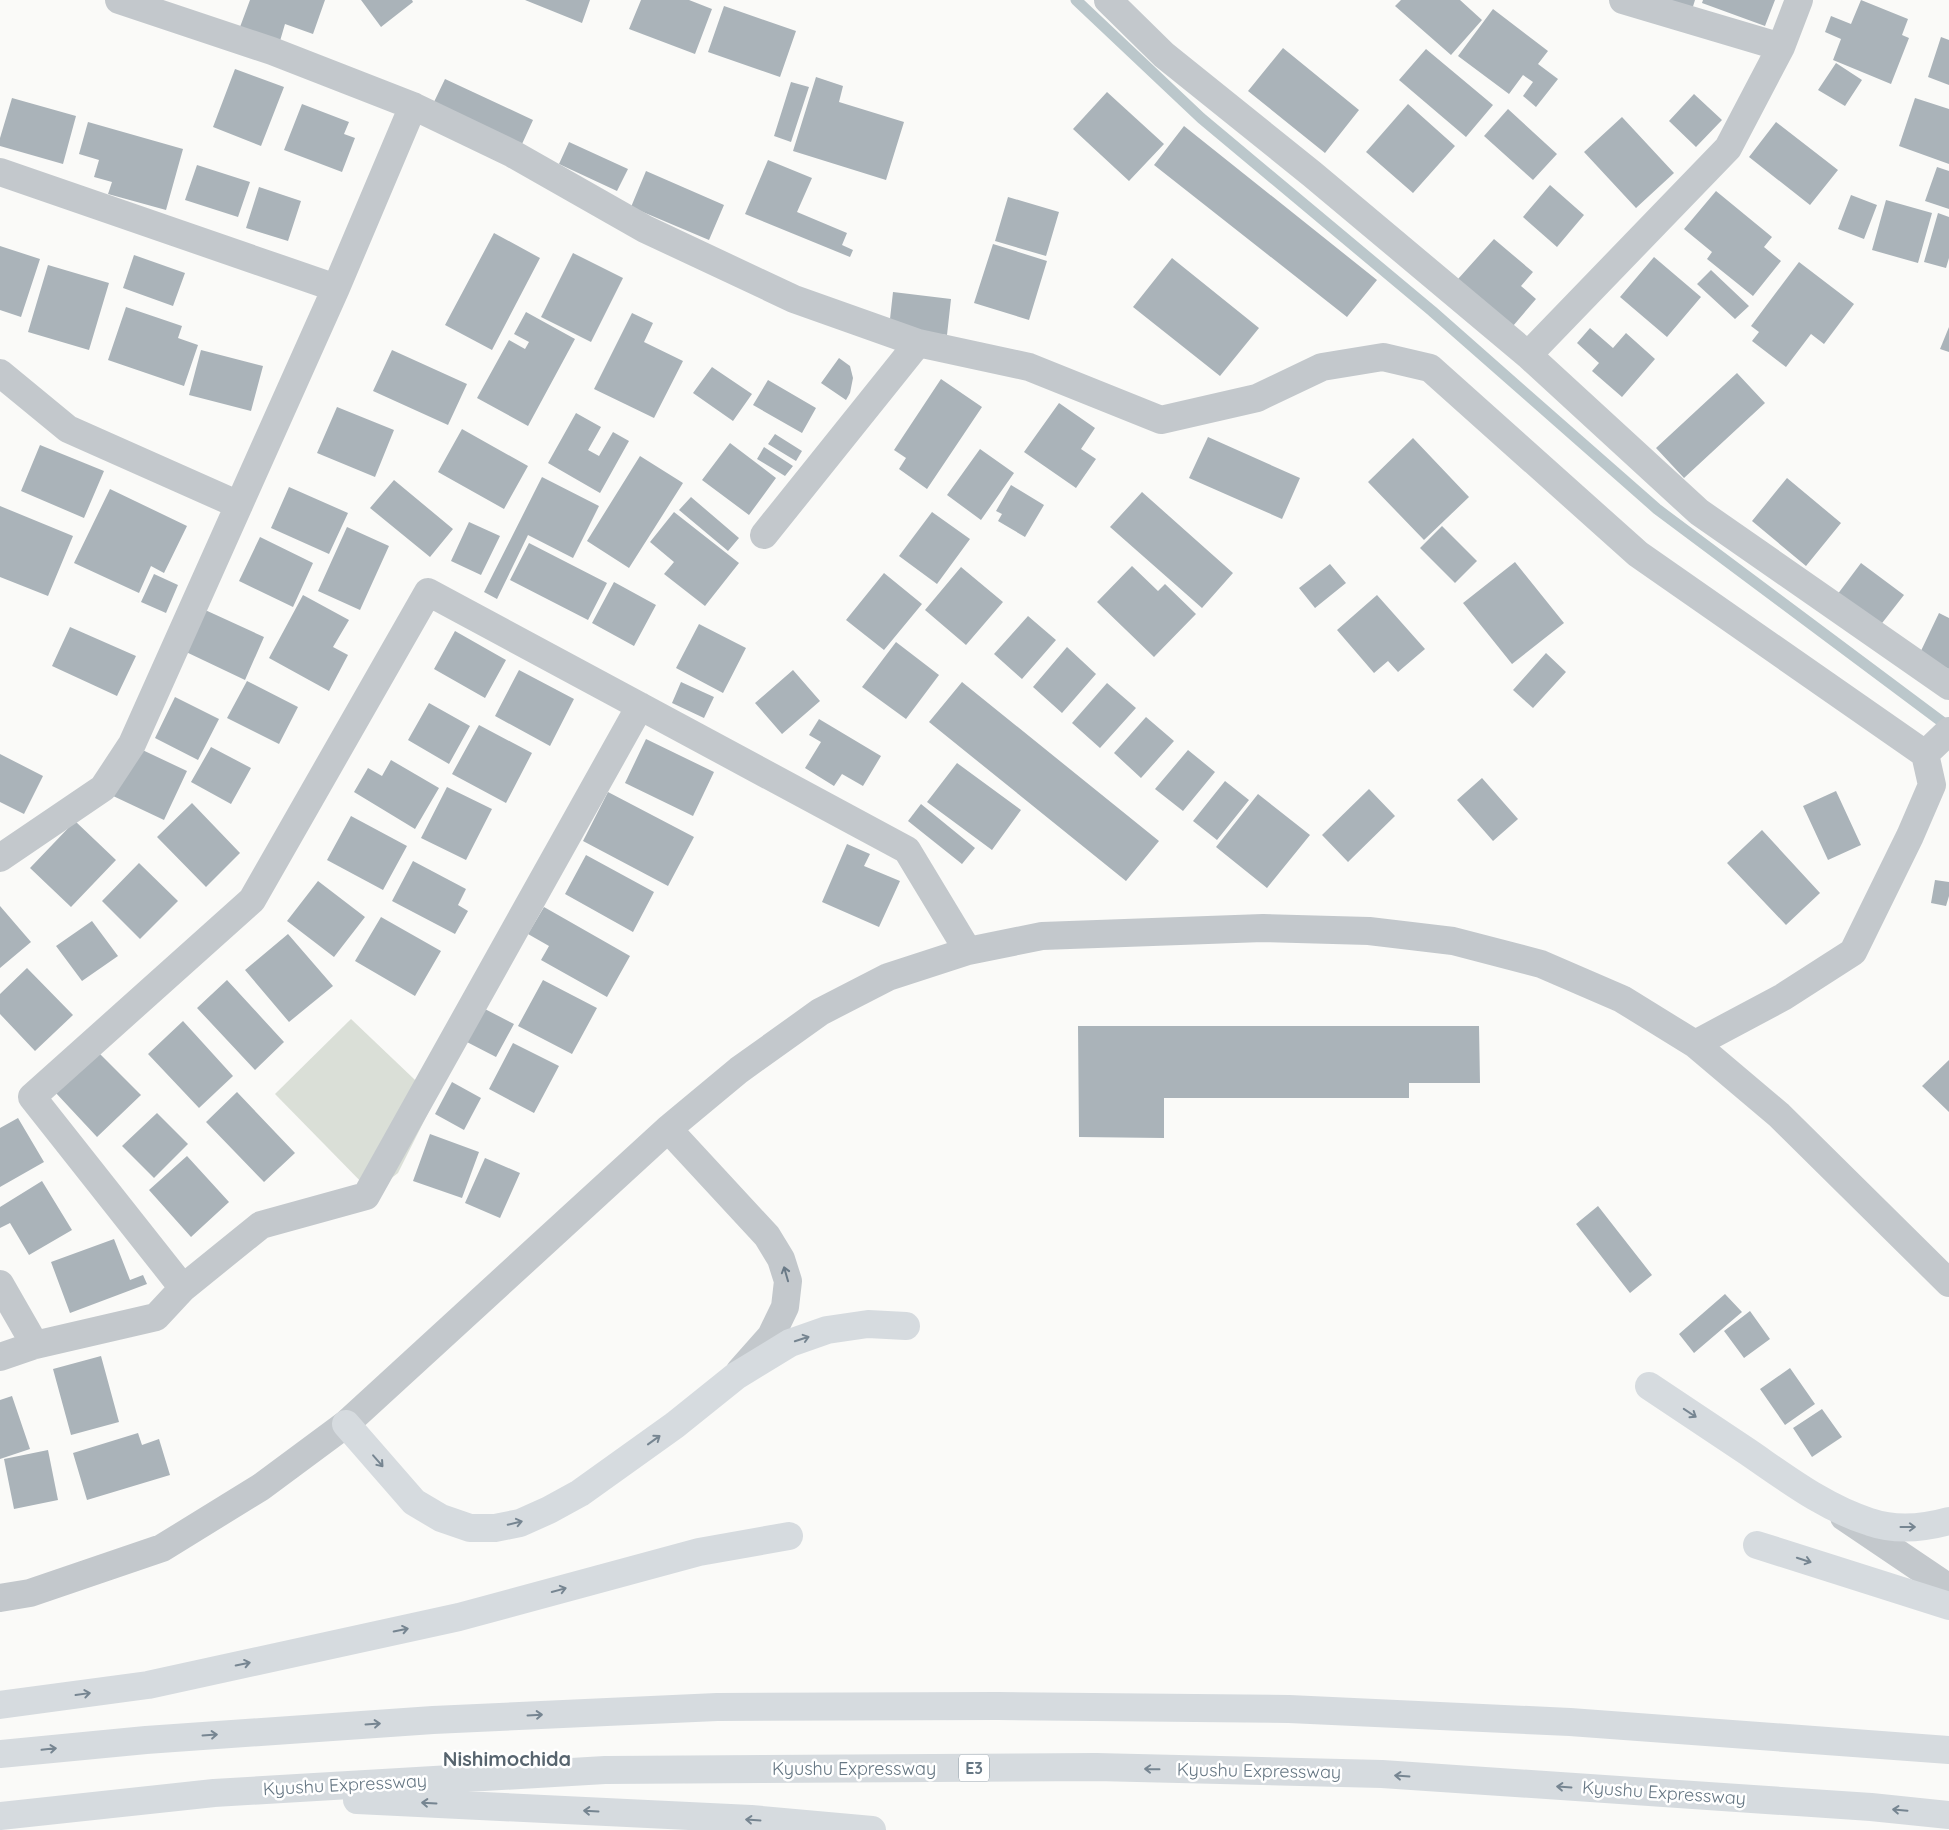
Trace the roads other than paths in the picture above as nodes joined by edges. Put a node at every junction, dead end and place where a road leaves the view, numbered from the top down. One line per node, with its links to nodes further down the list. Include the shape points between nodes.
1 (119, 0): 6 (street, via 272,51)
2 (1108, 0): 10 (street, via 1164,55)
3 (1623, 0): 5 (street)
4 (1799, 0): 5 (street)
5 (1781, 48): 10 (street, via 1728,148)
6 (413, 106): 8 (street); 9 (street, via 513,154 645,229 794,299)
7 (0, 172): 8 (street)
8 (336, 288): 12 (street)
9 (918, 343): 13 (street); 17 (street, via 1029,367 1160,420 1257,398 1322,367 1384,357 1430,368 1638,554)
10 (1528, 355): 14 (street, via 1698,512)
11 (0, 373): 12 (street, via 68,429)
12 (239, 504): 18 (street, via 132,744 104,788)
13 (764, 535)
14 (1949, 686)
15 (640, 706): 19 (street, via 907,850); 24 (street, via 366,1196 261,1225); 24 (street, via 428,592 252,900 32,1096)
16 (1949, 731): 17 (street)
17 (1925, 754): 20 (street, via 1932,785 1853,952 1783,997)
18 (0, 858)
19 (968, 951): 20 (street, via 1042,936 1263,928 1369,931 1453,941 1541,964 1622,999); 21 (street, via 888,977 820,1012 739,1070)
20 (1695, 1044): 22 (street, via 1779,1115)
21 (668, 1129): 28 (street, one-way to 21, via 770,1336 785,1307 788,1281 781,1258 766,1236); 30 (street)
22 (1949, 1283)
23 (0, 1284): 26 (street)
24 (183, 1288): 26 (street, via 156,1317)
25 (906, 1326): 28 (highway, one-way to 25, via 790,1343 827,1330 868,1324)
26 (35, 1345): 27 (street)
27 (0, 1358)
28 (736, 1376): 30 (highway, one-way to 28, via 414,1502 463,1526 495,1528 520,1523 580,1493)
29 (1649, 1386): 31 (highway, one-way to 31)
30 (346, 1424): 36 (street, via 261,1487 162,1548 30,1594)
31 (1784, 1477): 32 (highway, one-way to 32, via 1838,1510 1872,1523 1901,1528 1928,1527); 35 (street)
32 (1949, 1521)
33 (789, 1536): 38 (highway, one-way to 33, via 158,1683 459,1617 699,1552)
34 (1757, 1545): 37 (highway, one-way to 37)
35 (1949, 1588)
36 (0, 1598)
37 (1949, 1606)
38 (0, 1705)
39 (1949, 1750): 40 (highway, one-way to 39, via 146,1740 443,1720 717,1707 969,1706 1289,1709 1570,1722)
40 (0, 1754)
41 (214, 1793): 42 (highway, Kyushu Expressway / E3, one-way to 41, via 1382,1774 1096,1767 605,1770); 43 (highway, Kyushu Expressway / E3); 44 (highway, one-way to 41, via 751,1819)
42 (1949, 1815)
43 (0, 1816)
44 (872, 1830)

